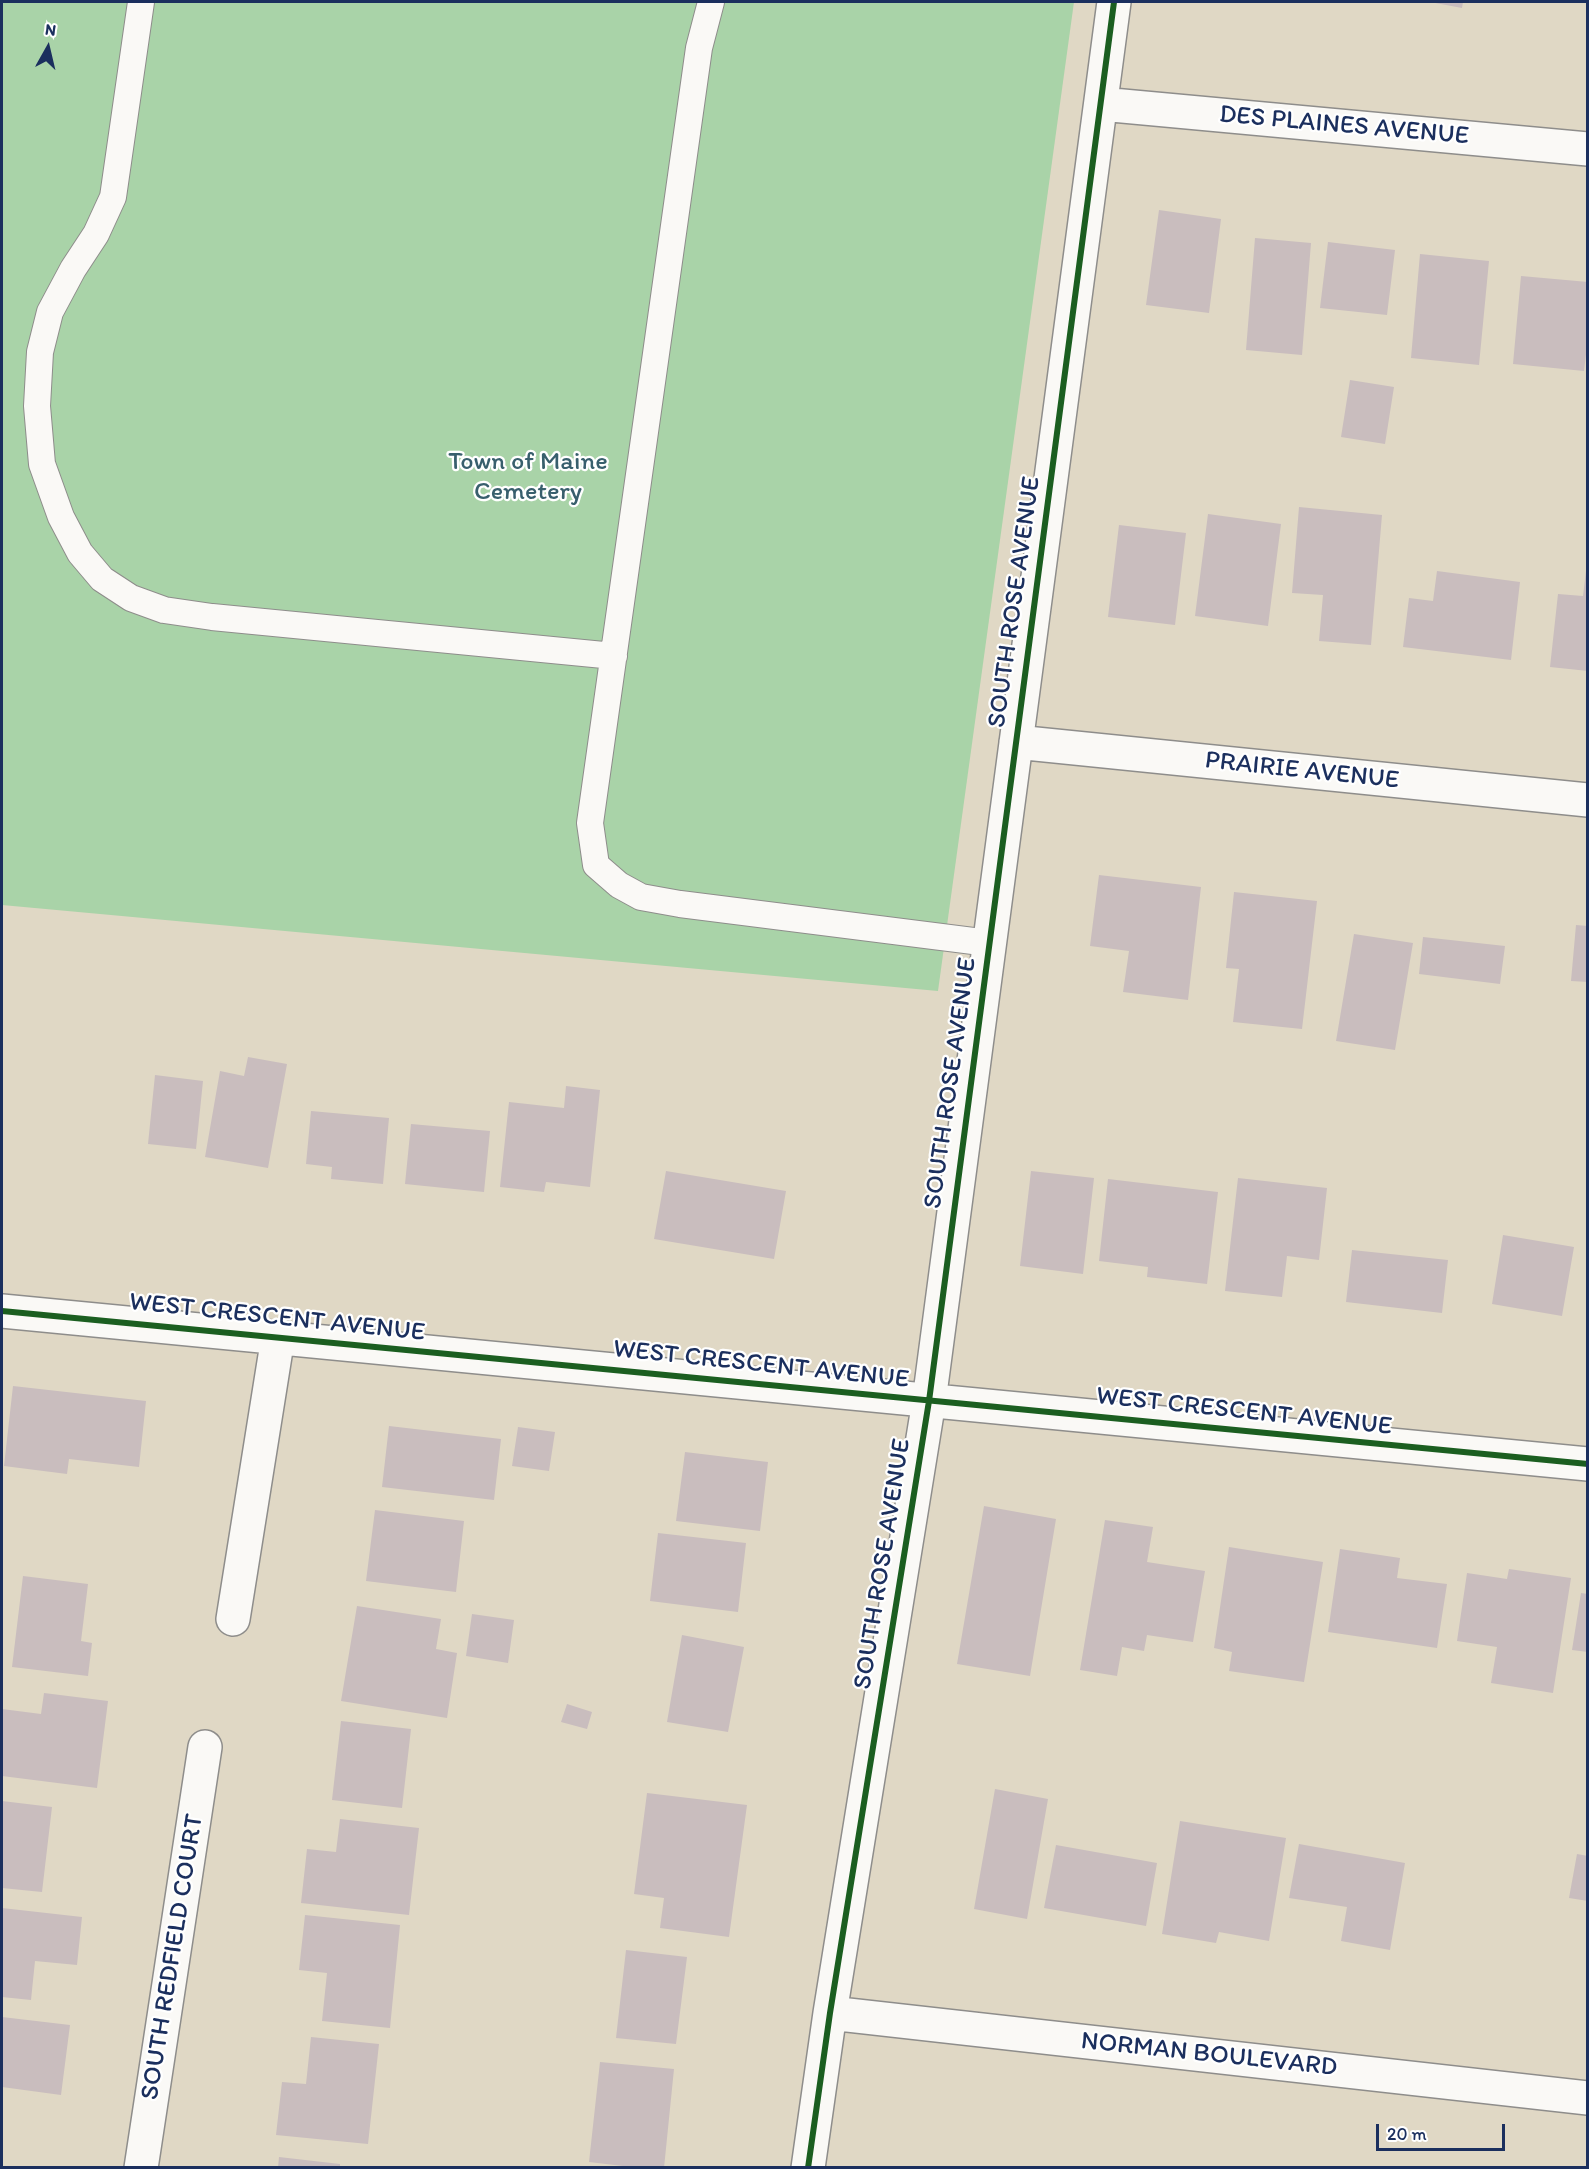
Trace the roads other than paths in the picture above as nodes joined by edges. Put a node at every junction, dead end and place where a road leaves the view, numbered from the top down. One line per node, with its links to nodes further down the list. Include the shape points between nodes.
1 (141, 2): 6 (lane, via 112,197 96,234 50,312 40,352 37,406 42,464 61,517 80,553 102,579 131,598 164,610)
2 (711, 2): 6 (lane, via 699,48)
3 (1114, 2): 4 (street, SOUTH ROSE AVENUE)
4 (1101, 104): 5 (street, DES PLAINES AVENUE); 7 (street, SOUTH ROSE AVENUE)
5 (1587, 149)
6 (614, 656): 9 (lane, via 590,823 596,865 619,885 641,897 680,904)
7 (1016, 742): 8 (street, PRAIRIE AVENUE); 9 (street, SOUTH ROSE AVENUE)
8 (1587, 800)
9 (989, 943): 12 (street, SOUTH ROSE AVENUE)
10 (2, 1311): 11 (street, WEST CRESCENT AVENUE)
11 (278, 1337): 12 (street, WEST CRESCENT AVENUE); 14 (street)
12 (929, 1401): 13 (street, WEST CRESCENT AVENUE); 16 (street, SOUTH ROSE AVENUE)
13 (1587, 1464)
14 (234, 1619)
15 (205, 1747): 18 (street, SOUTH REDFIELD COURT)
16 (830, 2013): 17 (street, NORMAN BOULEVARD); 19 (street, SOUTH ROSE AVENUE)
17 (1587, 2098)
18 (141, 2168)
19 (808, 2168)

